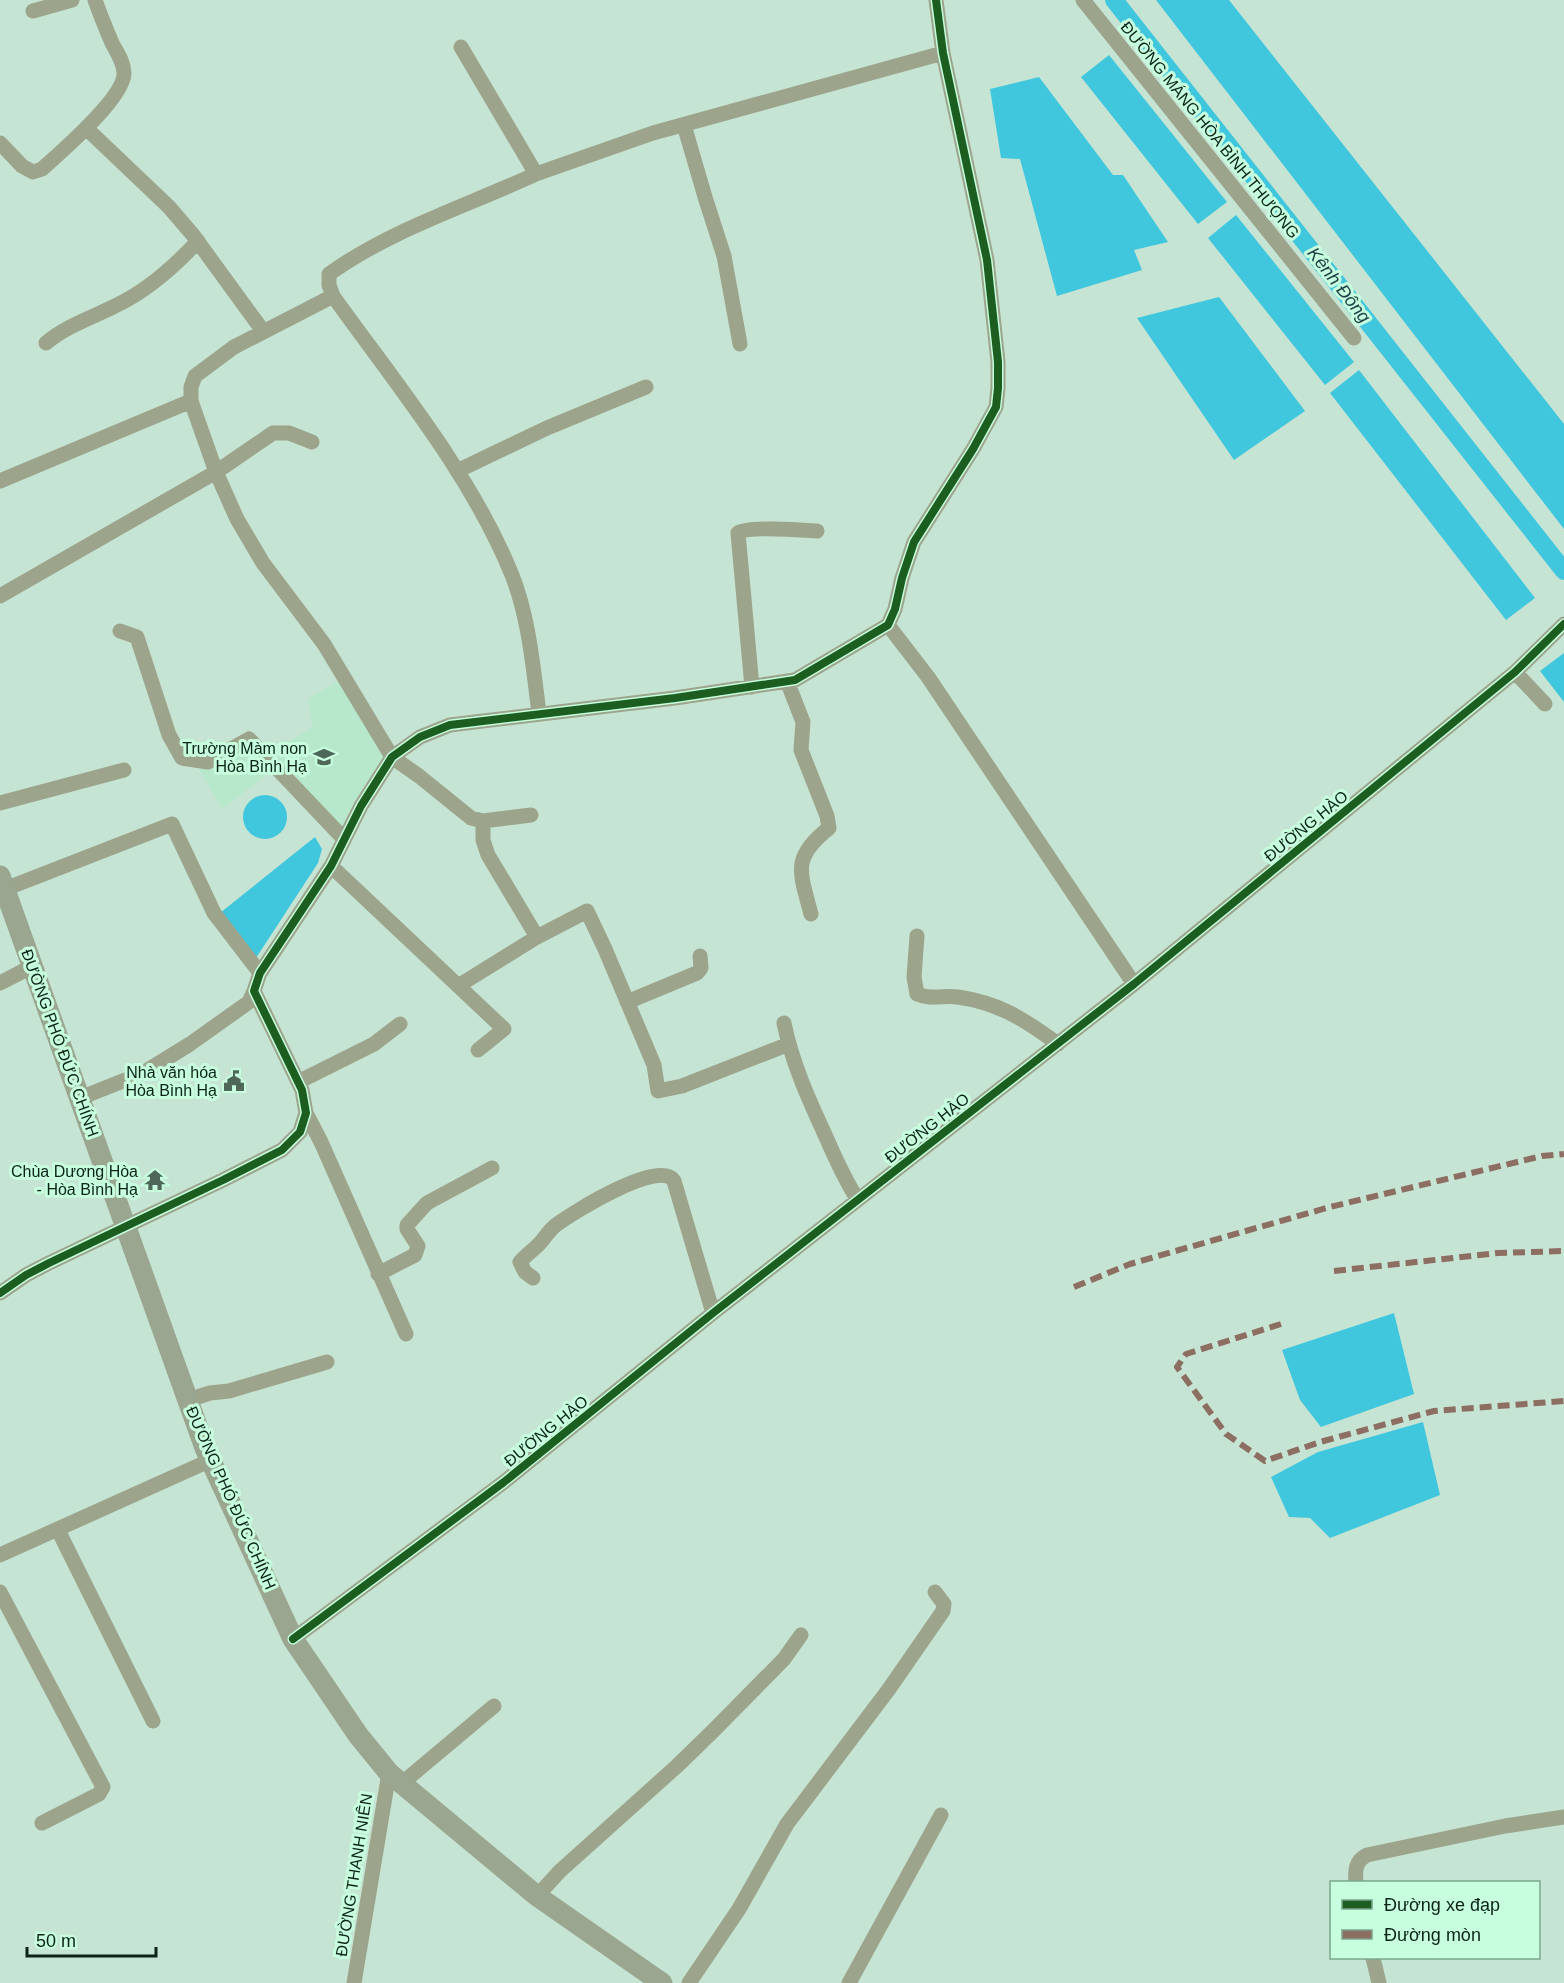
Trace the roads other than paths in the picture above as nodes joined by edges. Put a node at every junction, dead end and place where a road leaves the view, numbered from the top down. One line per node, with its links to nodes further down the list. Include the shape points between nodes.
1 (72, 0): 5 (street)
2 (95, 0): 9 (street, via 122,60 124,75 122,85)
3 (936, 0): 7 (street)
4 (1083, 0): 15 (street, ĐƯỜNG MÁNG HÒA BÌNH THƯỢNG)
5 (33, 11)
6 (461, 47): 11 (street)
7 (944, 53): 8 (street); 27 (street, via 987,260 998,388 996,407 914,542)
8 (684, 125): 11 (street); 17 (street, via 724,256)
9 (87, 128): 10 (street, via 42,169 33,172); 12 (street, via 169,207)
10 (0, 143)
11 (536, 174): 13 (street, via 352,258 329,274)
12 (198, 241): 14 (street); 16 (street, via 174,267 130,297 58,332)
13 (333, 296): 14 (street); 21 (street)
14 (262, 331): 19 (street, via 195,376)
15 (1354, 338)
16 (46, 343)
17 (740, 344)
18 (646, 387): 21 (street)
19 (191, 401): 22 (street); 23 (street)
20 (312, 442): 22 (street, via 289,433 273,434)
21 (458, 471): 33 (street, via 484,515 512,577 527,630)
22 (216, 472): 25 (street); 34 (street, via 263,563 324,644)
23 (0, 481)
24 (817, 531): 31 (street, via 738,533)
25 (0, 596)
26 (1564, 624): 29 (street, ĐƯỜNG HÀO)
27 (888, 625): 30 (street, via 795,680); 49 (street, via 928,677)
28 (120, 631): 39 (street, via 137,637 169,735 182,758 208,762 249,739)
29 (1515, 672): 32 (street); 49 (street, ĐƯỜNG HÀO)
30 (787, 681): 31 (street); 42 (street, via 803,722 801,750 830,828 805,850 801,866)
31 (752, 687): 33 (street)
32 (1545, 704)
33 (539, 713): 34 (street, via 450,725 420,737)
34 (392, 757): 38 (street, via 459,810); 39 (street)
35 (124, 770): 36 (street)
36 (0, 803)
37 (531, 815): 38 (street)
38 (483, 821): 44 (street, via 488,855)
39 (344, 839): 40 (street)
40 (331, 866): 47 (street); 50 (street)
41 (2, 883): 46 (main road, ĐƯỜNG PHÓ ĐỨC CHÍNH); 47 (street, via 172,824 214,913)
42 (811, 914)
43 (917, 936): 56 (street, via 917,994 961,997 998,1006)
44 (537, 937): 50 (street); 52 (street, via 587,911)
45 (700, 956): 52 (street, via 701,968 697,973)
46 (33, 966): 48 (street); 59 (main road, ĐƯỜNG PHÓ ĐỨC CHÍNH)
47 (260, 973): 51 (street)
48 (0, 983)
49 (1134, 984): 56 (street, ĐƯỜNG HÀO)
50 (458, 986): 57 (street, via 504,1029)
51 (254, 991): 58 (street); 59 (street, via 249,1002 171,1056 143,1073)
52 (627, 1002): 55 (street, via 654,1065 658,1091 682,1086)
53 (784, 1023): 55 (street)
54 (399, 1024): 58 (street, via 374,1044)
55 (789, 1044): 62 (street, via 805,1090)
56 (1058, 1044): 62 (street, ĐƯỜNG HÀO)
57 (478, 1050)
58 (298, 1082): 60 (street)
59 (80, 1098): 63 (main road, ĐƯỜNG PHÓ ĐỨC CHÍNH)
60 (306, 1113): 63 (street, via 300,1132 282,1150); 64 (street)
61 (492, 1168): 64 (street, via 422,1208 407,1225 418,1246 415,1255)
62 (857, 1199): 67 (street, ĐƯỜNG HÀO)
63 (125, 1227): 66 (street, via 37,1269); 70 (main road, ĐƯỜNG PHÓ ĐỨC CHÍNH)
64 (378, 1274): 68 (street)
65 (533, 1278): 67 (street, via 520,1262 556,1226 623,1186 667,1175 674,1181)
66 (0, 1293)
67 (713, 1313): 77 (street, ĐƯỜNG HÀO, via 504,1482)
68 (406, 1334)
69 (327, 1362): 70 (street)
70 (188, 1400): 71 (main road, ĐƯỜNG PHÓ ĐỨC CHÍNH)
71 (212, 1460): 72 (street); 77 (main road, ĐƯỜNG PHÓ ĐỨC CHÍNH)
72 (58, 1530): 73 (street); 79 (street)
73 (0, 1555)
74 (0, 1592): 83 (street, via 103,1787 99,1794)
75 (935, 1592): 89 (street, via 944,1611 788,1824 739,1909)
76 (801, 1635): 85 (street, via 784,1659 714,1730)
77 (294, 1639): 80 (main road, ĐƯỜNG PHÓ ĐỨC CHÍNH, via 358,1735)
78 (494, 1706): 80 (street)
79 (153, 1721)
80 (395, 1779): 85 (main road, ĐƯỜNG PHÓ ĐỨC CHÍNH); 87 (street, ĐƯỜNG THANH NIÊN)
81 (941, 1815): 90 (street)
82 (1564, 1817): 84 (street, via 1367,1855 1357,1864)
83 (42, 1823)
84 (1356, 1881)
85 (537, 1896): 88 (main road, ĐƯỜNG PHÓ ĐỨC CHÍNH)
86 (1373, 1959): 91 (street)
87 (354, 1983)
88 (662, 1983)
89 (689, 1983)
90 (849, 1983)
91 (1379, 1983)

